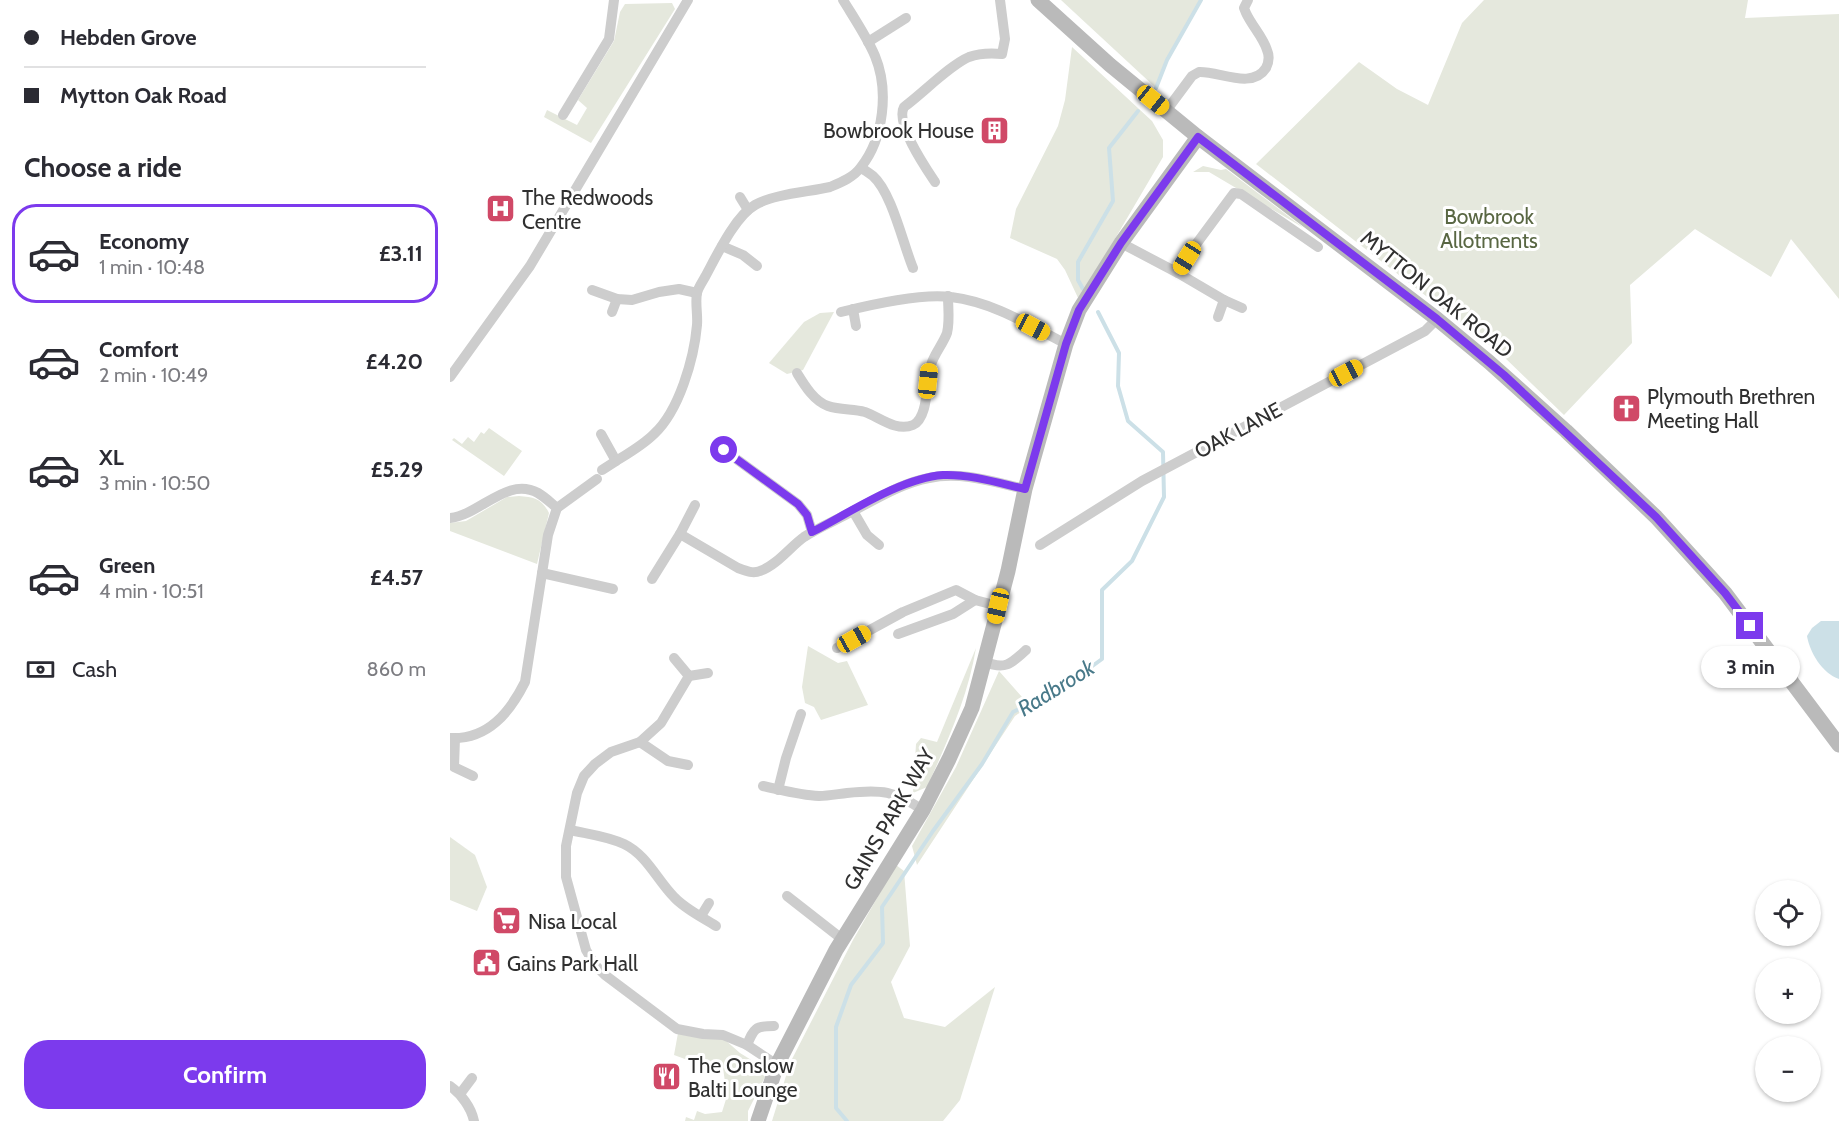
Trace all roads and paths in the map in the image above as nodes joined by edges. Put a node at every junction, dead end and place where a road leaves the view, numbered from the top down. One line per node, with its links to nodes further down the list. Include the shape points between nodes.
1 (613, 0): 2 (street); 11 (street, via 609,39)
2 (626, 0)
3 (688, 0): 37 (street, via 530,266)
4 (843, 0): 9 (street)
5 (1000, 0): 14 (street, via 1005,39 1002,54 966,58 901,112 908,134)
6 (1038, 0): 10 (main road, MYTTON OAK ROAD)
7 (1248, 0): 10 (street, via 1244,8 1269,55 1265,70 1246,79 1199,72)
8 (906, 18): 9 (street)
9 (868, 42): 13 (street, via 879,67 882,100 875,141)
10 (1166, 111): 12 (main road, MYTTON OAK ROAD)
11 (563, 115)
12 (1198, 137): 17 (main road, GAINS PARK WAY); 33 (main road, MYTTON OAK ROAD)
13 (861, 168): 16 (street, via 830,187 764,201); 21 (street, via 873,176 890,204 901,254)
14 (935, 182)
15 (740, 197): 16 (street)
16 (748, 210): 18 (street)
17 (1121, 243): 22 (street); 35 (main road, GAINS PARK WAY, via 1082,304)
18 (722, 246): 20 (street); 24 (street)
19 (1318, 248): 22 (street, via 1233,193)
20 (757, 266)
21 (913, 268)
22 (1178, 273): 27 (street)
23 (592, 290): 26 (street)
24 (697, 292): 26 (street, via 679,289 632,300); 40 (street, via 698,324 693,350 676,400 655,433)
25 (948, 296): 29 (street, via 925,296); 35 (street, via 1000,310); 36 (street, via 947,334 930,368 922,416 913,425 887,423 864,412 827,406 810,393)
26 (617, 299): 30 (street)
27 (1224, 300): 28 (street); 32 (street)
28 (1242, 308)
29 (853, 309): 31 (street); 34 (street)
30 (612, 312)
31 (841, 312)
32 (1218, 317)
33 (1437, 319): 51 (street, OAK LANE, via 1425,331 1158,472); 67 (main road, MYTTON OAK ROAD, via 1529,397 1656,517 1725,593)
34 (856, 326)
35 (1066, 344): 41 (main road, GAINS PARK WAY)
36 (797, 374)
37 (450, 377)
38 (601, 434): 40 (street)
39 (724, 450): 46 (street, via 798,504 807,515)
40 (616, 461): 43 (street)
41 (1025, 489): 44 (street, via 944,475 904,485); 56 (main road, GAINS PARK WAY)
42 (695, 505): 47 (street)
43 (557, 508): 45 (street, via 538,493 514,490); 52 (street)
44 (853, 511): 46 (street); 48 (street)
45 (450, 518)
46 (812, 532): 47 (street, via 758,572 738,568)
47 (680, 534): 53 (street)
48 (867, 535): 49 (street); 50 (street)
49 (857, 542)
50 (879, 545)
51 (1040, 545)
52 (542, 573): 54 (street); 65 (street, via 525,682 516,700 490,728 472,736)
53 (652, 579)
54 (613, 589)
55 (975, 600): 56 (street); 57 (street, via 952,614); 58 (street, via 956,590 903,612)
56 (998, 606): 61 (main road, GAINS PARK WAY)
57 (898, 634)
58 (837, 648)
59 (1026, 650): 61 (street, via 1004,666)
60 (674, 658): 63 (street)
61 (985, 662): 73 (main road, GAINS PARK WAY, via 972,708)
62 (708, 673): 63 (street)
63 (689, 676): 66 (street, via 661,723)
64 (801, 714): 72 (street)
65 (453, 738): 69 (street)
66 (640, 742): 68 (street, via 668,761); 74 (street, via 611,752 584,776)
67 (1839, 745)
68 (688, 765)
69 (452, 769): 70 (street)
70 (473, 776)
71 (763, 786): 72 (street)
72 (778, 790): 73 (street, via 821,796 889,792)
73 (923, 810): 81 (main road, GAINS PARK WAY)
74 (570, 830): 78 (street, via 624,844 649,865 673,897); 83 (street, via 566,877 586,950 594,965 677,1029 723,1035)
75 (787, 896): 77 (street)
76 (709, 903): 78 (street)
77 (806, 912): 79 (street); 81 (street)
78 (701, 916): 80 (street)
79 (799, 922)
80 (716, 926)
81 (842, 939): 84 (main road, GAINS PARK WAY)
82 (774, 1026): 83 (street, via 754,1029)
83 (747, 1046): 84 (street)
84 (777, 1065): 89 (main road, GAINS PARK WAY)
85 (472, 1078): 87 (street)
86 (450, 1086): 87 (street)
87 (460, 1094): 88 (street)
88 (474, 1121)
89 (758, 1121)

